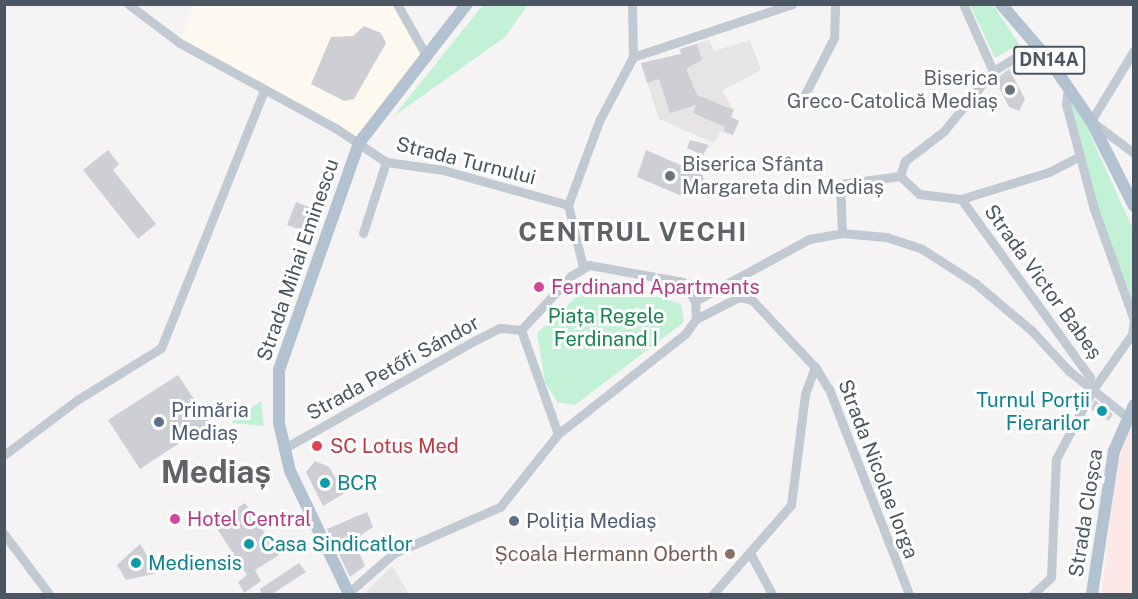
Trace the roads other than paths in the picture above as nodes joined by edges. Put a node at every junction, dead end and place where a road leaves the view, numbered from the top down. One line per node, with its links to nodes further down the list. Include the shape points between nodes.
1 (128, 4): 15 (street, Strada Turnului, via 180,43)
2 (397, 4): 11 (street)
3 (467, 4): 11 (main road, Strada Mihai Eminescu)
4 (632, 4): 12 (street)
5 (792, 4): 12 (street)
6 (835, 4): 16 (street, via 834,38)
7 (963, 4): 13 (street)
8 (1001, 4): 9 (main road, DN14A)
9 (1036, 45): 13 (street); 14 (main road, DN14A)
10 (1134, 50): 17 (street)
11 (427, 57): 18 (main road, Strada Mihai Eminescu)
12 (633, 57): 24 (street, via 599,121)
13 (993, 70): 22 (street, via 944,130 905,161)
14 (1068, 86): 17 (main road, DN14A); 20 (street, via 1066,104)
15 (264, 91): 18 (street, Strada Turnului); 39 (street, via 161,348 77,400)
16 (802, 100)
17 (1091, 121): 19 (street); 25 (main road, DN14A)
18 (359, 143): 21 (street, Strada Turnului); 38 (main road, Strada Mihai Eminescu, via 282,358 278,412)
19 (1134, 153)
20 (1080, 156): 23 (street, via 1049,172); 31 (street)
21 (386, 162): 24 (street, Strada Turnului, via 443,170); 27 (street)
22 (900, 177): 23 (street, via 919,194); 26 (street, via 840,184)
23 (961, 199): 34 (street, Strada Victor Babeș, via 1090,377)
24 (568, 205): 28 (street)
25 (1134, 206)
26 (842, 233): 29 (street, via 809,239); 34 (street, via 905,243 948,264 1002,304)
27 (363, 234)
28 (583, 267): 29 (street, via 599,265 683,282); 32 (street)
29 (695, 301): 30 (street)
30 (696, 319): 33 (street, Strada Nicolae Iorga, via 739,297 752,300); 37 (street, via 685,334)
31 (1134, 321): 34 (street, via 1132,334)
32 (521, 330): 37 (street); 38 (street, Strada Petőfi Sándor, via 500,328)
33 (815, 367): 41 (street, via 805,394 791,506); 46 (street, Strada Nicolae Iorga, via 829,389)
34 (1090, 389): 36 (street); 47 (street, via 1056,459 1051,577)
35 (1134, 405): 36 (main road, Strada Cloșca)
36 (1127, 417): 48 (main road, Strada Cloșca, via 1111,463)
37 (558, 434): 43 (street, via 500,507 394,553)
38 (283, 449): 43 (main road, Strada Mihai Eminescu, via 299,494)
39 (4, 456)
40 (4, 534): 42 (street)
41 (750, 553): 44 (street); 45 (street)
42 (49, 594)
43 (348, 594)
44 (713, 594)
45 (772, 594)
46 (909, 594)
47 (1034, 594)
48 (1092, 594)

